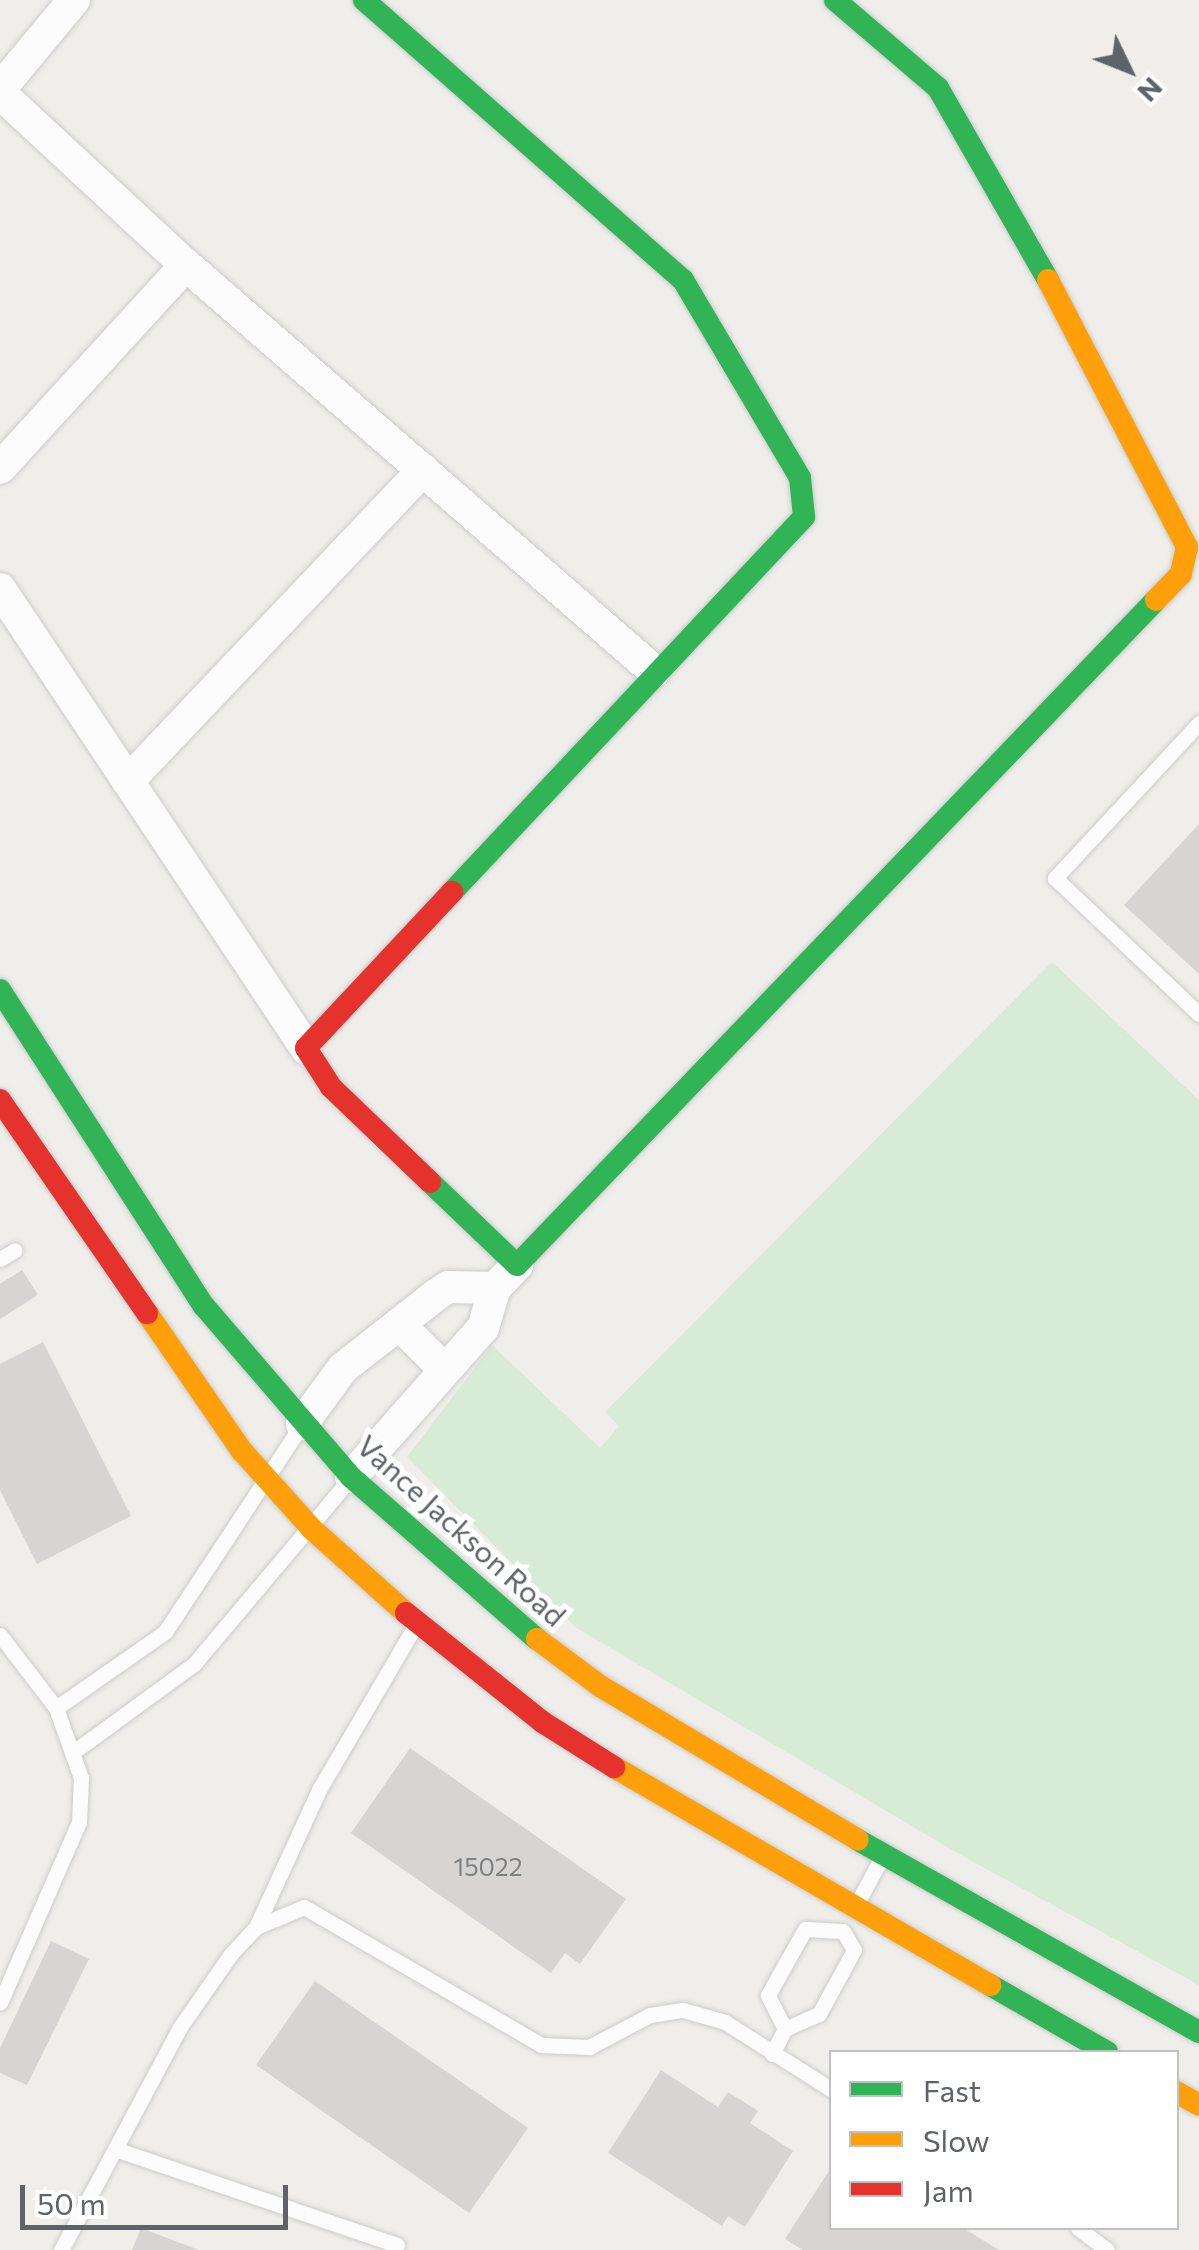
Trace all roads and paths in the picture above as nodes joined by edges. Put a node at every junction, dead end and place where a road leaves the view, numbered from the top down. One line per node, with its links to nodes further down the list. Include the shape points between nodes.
1 (74, 0): 4 (street)
2 (364, 0): 9 (street, via 683,280 800,478 804,518)
3 (836, 0): 18 (street, via 938,88 977,145 1187,546 1181,574 834,944)
4 (0, 91): 5 (street)
5 (186, 265): 6 (street); 7 (street)
6 (0, 468)
7 (423, 470): 9 (street); 11 (street)
8 (0, 589): 11 (street)
9 (654, 671): 14 (street)
10 (1199, 723): 13 (lane, via 1055,878)
11 (128, 781): 14 (street)
12 (0, 990): 21 (street, Vance Jackson Road, via 204,1306)
13 (1199, 1014)
14 (306, 1048): 18 (street, via 332,1088)
15 (0, 1100): 22 (street, via 163,1347)
16 (15, 1250): 17 (lane)
17 (0, 1260)
18 (506, 1276): 19 (street, via 448,1287); 20 (street, via 484,1328)
19 (398, 1324): 20 (street); 21 (street, via 343,1368)
20 (444, 1369): 23 (street)
21 (302, 1424): 22 (lane); 23 (street, Vance Jackson Road)
22 (264, 1474): 24 (street); 27 (lane, via 243,1520 197,1575 165,1632)
23 (351, 1476): 24 (lane); 29 (street, Vance Jackson Road, via 496,1609 600,1686)
24 (312, 1529): 25 (street); 28 (lane, via 194,1664)
25 (417, 1623): 30 (street, via 544,1723); 31 (lane, via 320,1788)
26 (0, 1635): 27 (lane)
27 (56, 1708): 28 (lane)
28 (76, 1750): 33 (lane, via 79,1822)
29 (884, 1854): 30 (lane); 35 (street, Vance Jackson Road)
30 (855, 1908): 32 (lane); 36 (street)
31 (256, 1927): 37 (lane, via 304,1907 551,2048 589,2047 650,2016 683,2010 725,2022); 39 (lane, via 180,2027)
32 (843, 1930): 34 (lane, via 854,1950 819,2014); 34 (lane, via 805,1929 768,1995)
33 (0, 2003)
34 (785, 2029): 37 (lane)
35 (1199, 2032)
36 (1104, 2050)
37 (772, 2054): 38 (lane)
38 (829, 2088)
39 (115, 2149): 41 (lane); 42 (lane)
40 (1081, 2230): 43 (lane)
41 (396, 2245)
42 (61, 2250)
43 (1107, 2250)

